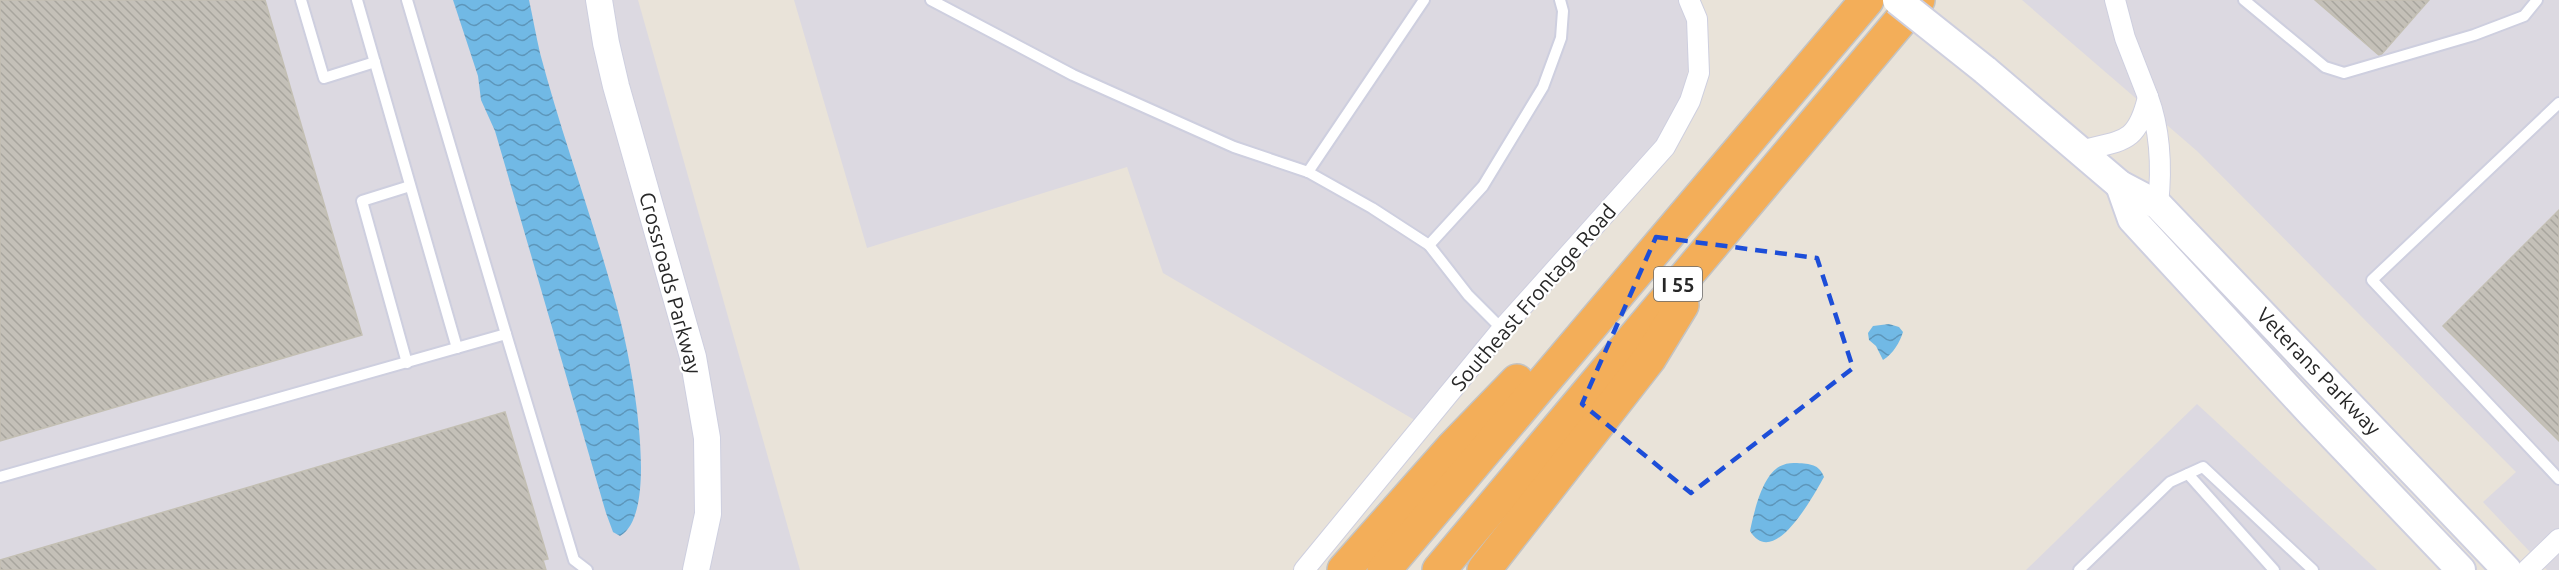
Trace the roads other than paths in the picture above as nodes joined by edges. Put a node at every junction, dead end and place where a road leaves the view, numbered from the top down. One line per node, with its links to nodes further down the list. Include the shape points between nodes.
1 (301, 0): 15 (lane, via 324,78)
2 (357, 0): 15 (lane)
3 (407, 0): 27 (lane)
4 (599, 0): 36 (street, Crossroads Parkway, via 616,86 693,357 707,438 708,514)
5 (931, 0): 19 (lane, via 1073,75 1234,147)
6 (1424, 0): 19 (lane)
7 (1560, 0): 25 (lane, via 1562,38 1544,87 1483,186)
8 (1689, 0): 26 (street, Southeast Frontage Road, via 1697,19 1699,73 1690,101 1665,147)
9 (1867, 0): 20 (highway, I 55)
10 (1897, 0): 18 (main road, Veterans Parkway, bridge)
11 (1918, 0): 23 (highway, I 55)
12 (2115, 0): 16 (street)
13 (2244, 0): 14 (lane, via 2325,67 2344,73 2474,35 2523,16)
14 (2537, 0)
15 (375, 62): 22 (lane)
16 (2148, 97): 18 (street, via 2143,119 2134,134); 24 (street, via 2157,120 2160,150)
17 (2559, 103): 31 (lane, via 2372,280)
18 (2080, 151): 21 (main road, Veterans Parkway)
19 (1308, 172): 25 (lane)
20 (1715, 178): 38 (highway, via 1453,447); 39 (highway, I 55)
21 (2120, 185): 24 (main road, Veterans Parkway); 44 (main road, Veterans Parkway, via 2132,219)
22 (410, 186): 28 (lane); 29 (lane, via 362,201)
23 (1748, 201): 40 (highway, I 55); 41 (highway, via 1649,359)
24 (2158, 205): 45 (main road, Veterans Parkway)
25 (1429, 245): 26 (lane, via 1468,295)
26 (1502, 329): 37 (street, Southeast Frontage Road)
27 (506, 334): 28 (lane); 35 (lane, via 574,560)
28 (457, 348): 29 (lane)
29 (407, 363): 32 (lane)
30 (2188, 474): 34 (lane, via 2203,467); 42 (lane, via 2170,482); 43 (lane)
31 (2558, 476)
32 (0, 477)
33 (2559, 539): 46 (street)
34 (2306, 568)
35 (587, 570)
36 (696, 570)
37 (1304, 570)
38 (1344, 570)
39 (1384, 570)
40 (1439, 570)
41 (1484, 570)
42 (2079, 570)
43 (2274, 570)
44 (2461, 570)
45 (2507, 570)
46 (2527, 570)

